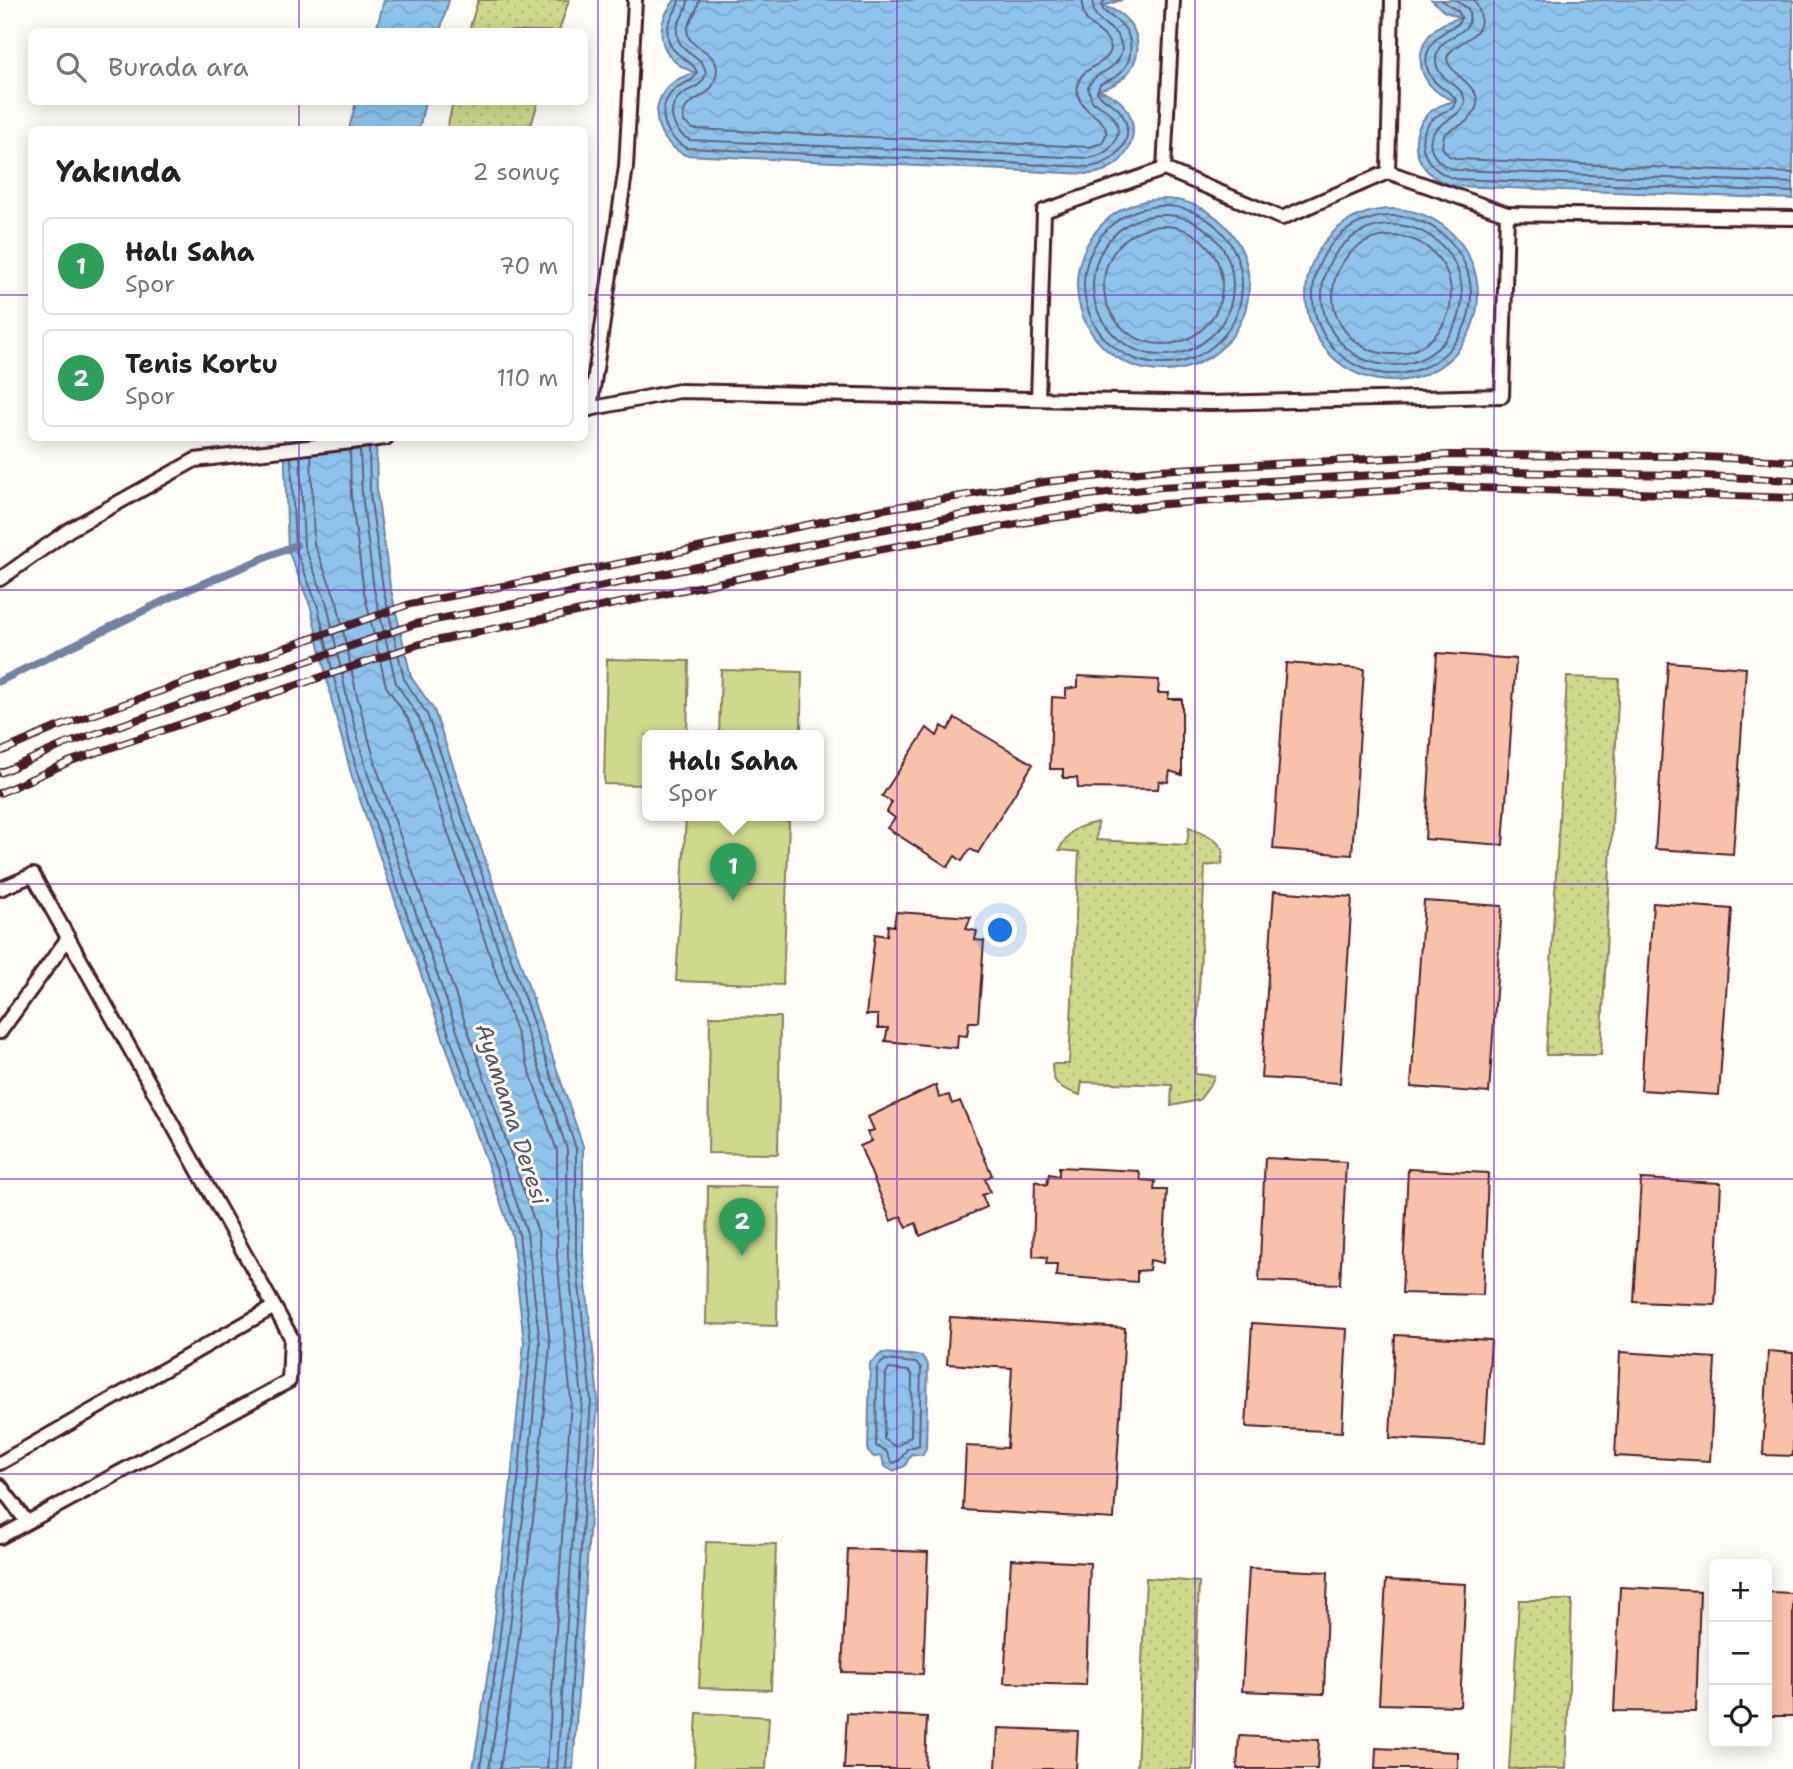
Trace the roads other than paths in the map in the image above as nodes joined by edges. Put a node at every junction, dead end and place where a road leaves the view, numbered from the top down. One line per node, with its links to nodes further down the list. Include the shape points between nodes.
1 (635, 0): 9 (lane, via 626,167)
2 (1173, 0): 4 (lane)
3 (1392, 0): 5 (lane)
4 (1164, 169): 5 (lane, via 1282,218); 8 (lane, via 1044,211)
5 (1388, 172): 6 (lane)
6 (1507, 214): 7 (lane); 8 (lane, via 1502,396 1210,403)
7 (1793, 218)
8 (1038, 399): 10 (lane, via 679,391)
9 (588, 403)
10 (588, 409)
11 (361, 441): 12 (lane, via 195,460 69,530)
12 (0, 579)
13 (0, 889): 14 (lane, via 33,875)
14 (68, 938): 15 (lane); 16 (lane)
15 (0, 1032)
16 (274, 1307): 17 (lane); 19 (lane, via 291,1337 289,1381)
17 (0, 1462)
18 (0, 1486): 19 (lane)
19 (27, 1522): 20 (lane)
20 (0, 1537)

